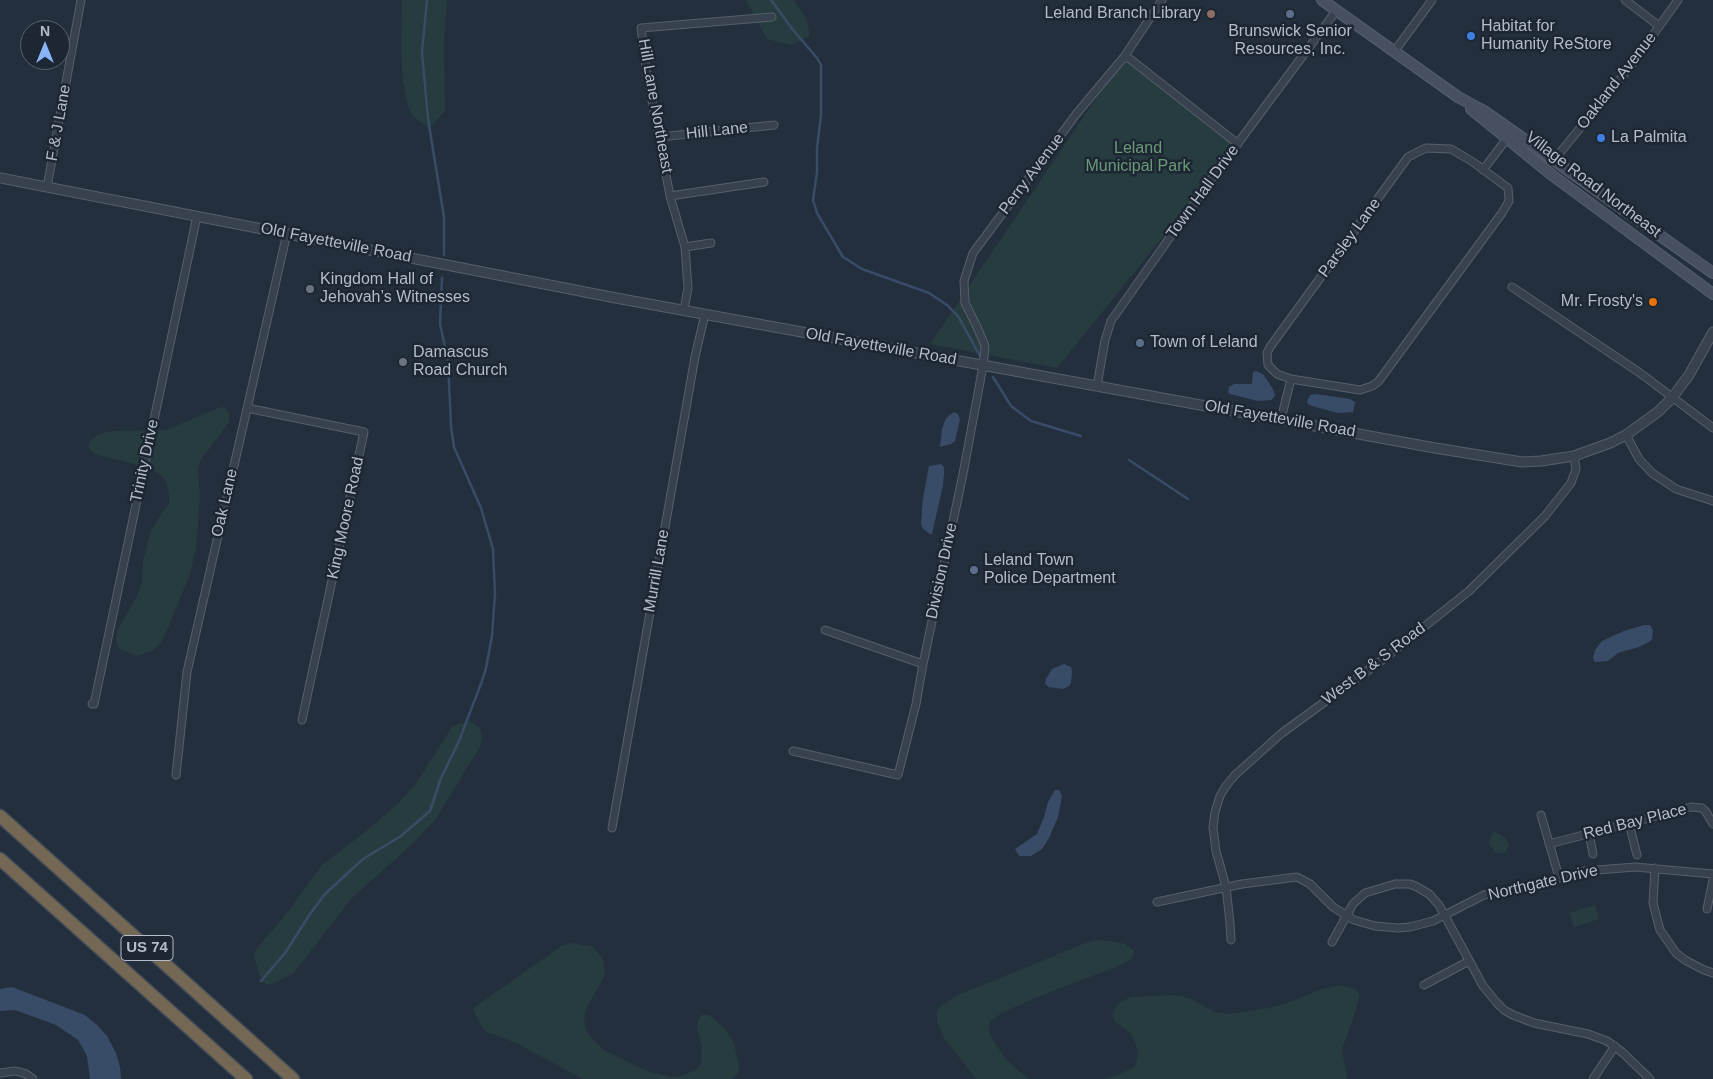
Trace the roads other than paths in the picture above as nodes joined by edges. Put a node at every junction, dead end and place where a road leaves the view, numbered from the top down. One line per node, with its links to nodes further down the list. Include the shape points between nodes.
1 (81, 0): 20 (street, F & J Lane)
2 (1162, 0): 11 (street, Perry Avenue)
3 (1322, 0): 7 (main road, Village Road Northeast)
4 (1432, 0): 10 (street)
5 (1625, 0): 9 (street)
6 (1678, 0): 9 (street, Oakland Avenue)
7 (1336, 10): 10 (main road, Village Road Northeast); 15 (street, Town Hall Drive)
8 (772, 17): 14 (street, Hill Lane Northeast, via 641,28)
9 (1659, 26): 16 (street, Oakland Avenue)
10 (1394, 52): 13 (main road, Village Road Northeast)
11 (1124, 57): 15 (street); 32 (street, Perry Avenue, via 1066,128 973,253 964,281 964,302 985,346)
12 (774, 125): 14 (street, Hill Lane)
13 (1509, 135): 16 (main road, Village Road Northeast); 17 (street); 28 (main road, Village Road Northeast)
14 (660, 137): 21 (street, Hill Lane Northeast)
15 (1238, 144): 34 (street, Town Hall Drive, via 1111,322)
16 (1554, 160): 26 (main road, Village Road Northeast)
17 (1483, 170): 33 (street, Parsley Lane, via 1508,188 1509,201 1378,382 1360,390); 33 (street, Parsley Lane, via 1451,149 1426,148 1408,157 1270,347 1268,365 1277,374)
18 (0, 178): 20 (street, Old Fayetteville Road)
19 (764, 182): 21 (street, Hill Lane Northeast)
20 (47, 188): 22 (street, Old Fayetteville Road)
21 (670, 196): 25 (street, Hill Lane Northeast)
22 (197, 216): 23 (street, Old Fayetteville Road); 44 (street, Trinity Drive)
23 (287, 234): 29 (street, Old Fayetteville Road); 36 (street, Oak Lane)
24 (711, 242): 25 (street)
25 (686, 248): 29 (street, via 688,288)
26 (1713, 273)
27 (1512, 287): 35 (street)
28 (1713, 294)
29 (684, 310): 30 (street, Old Fayetteville Road)
30 (705, 314): 32 (street, Old Fayetteville Road); 52 (street, Murrill Lane)
31 (1713, 332): 35 (street, Old Fayetteville Road)
32 (983, 366): 34 (street, Old Fayetteville Road); 43 (street, Division Drive)
33 (1291, 379): 37 (street)
34 (1097, 386): 37 (street, Old Fayetteville Road)
35 (1672, 398): 38 (street); 39 (street, Old Fayetteville Road)
36 (247, 408): 45 (street, King Moore Road, via 364,432); 47 (street, Oak Lane, via 187,672)
37 (1281, 419): 40 (street, Old Fayetteville Road, via 1522,462)
38 (1713, 428)
39 (1626, 435): 40 (street, Old Fayetteville Road); 41 (street, via 1652,473 1676,489)
40 (1574, 456): 62 (street, West B & S Road, via 1576,469 1571,483 1544,516 1469,591 1386,658 1282,733 1226,786 1220,796 1213,827)
41 (1713, 501)
42 (825, 630): 43 (street)
43 (923, 664): 46 (street, Division Drive, via 898,776)
44 (92, 704)
45 (302, 720)
46 (793, 751)
47 (176, 775)
48 (1541, 815): 54 (street)
49 (0, 816): 76 (highway, US 74)
50 (1629, 823): 51 (street, Red Bay Place, via 1697,807 1706,812); 53 (street, Red Bay Place); 56 (street)
51 (1713, 824)
52 (612, 828)
53 (1589, 834): 54 (street, Red Bay Place); 55 (street)
54 (1549, 844): 60 (street)
55 (1593, 854)
56 (1637, 855)
57 (0, 858): 75 (highway, US 74)
58 (1655, 868): 59 (street, Northgate Drive); 60 (street, Northgate Drive, via 1585,870); 70 (street, via 1654,903 1660,930 1685,960)
59 (1713, 874)
60 (1559, 877): 66 (street, Northgate Drive, via 1484,896)
61 (1713, 880): 64 (street)
62 (1226, 887): 63 (street, Northgate Drive); 65 (street, Northgate Drive, via 1297,877); 67 (street, West B & S Road)
63 (1157, 902)
64 (1707, 909)
65 (1346, 915): 66 (street, Northgate Drive, via 1364,924 1386,928 1422,925); 66 (street, via 1365,893 1410,884 1434,898); 68 (street)
66 (1446, 916): 69 (street)
67 (1231, 940)
68 (1332, 942)
69 (1470, 961): 71 (street); 72 (street, via 1489,995 1514,1015 1588,1034)
70 (1713, 973)
71 (1424, 985)
72 (1615, 1046): 77 (street); 78 (street)
73 (0, 1074): 74 (street, via 14,1071)
74 (33, 1079)
75 (246, 1079)
76 (293, 1079)
77 (1594, 1079)
78 (1650, 1079)

